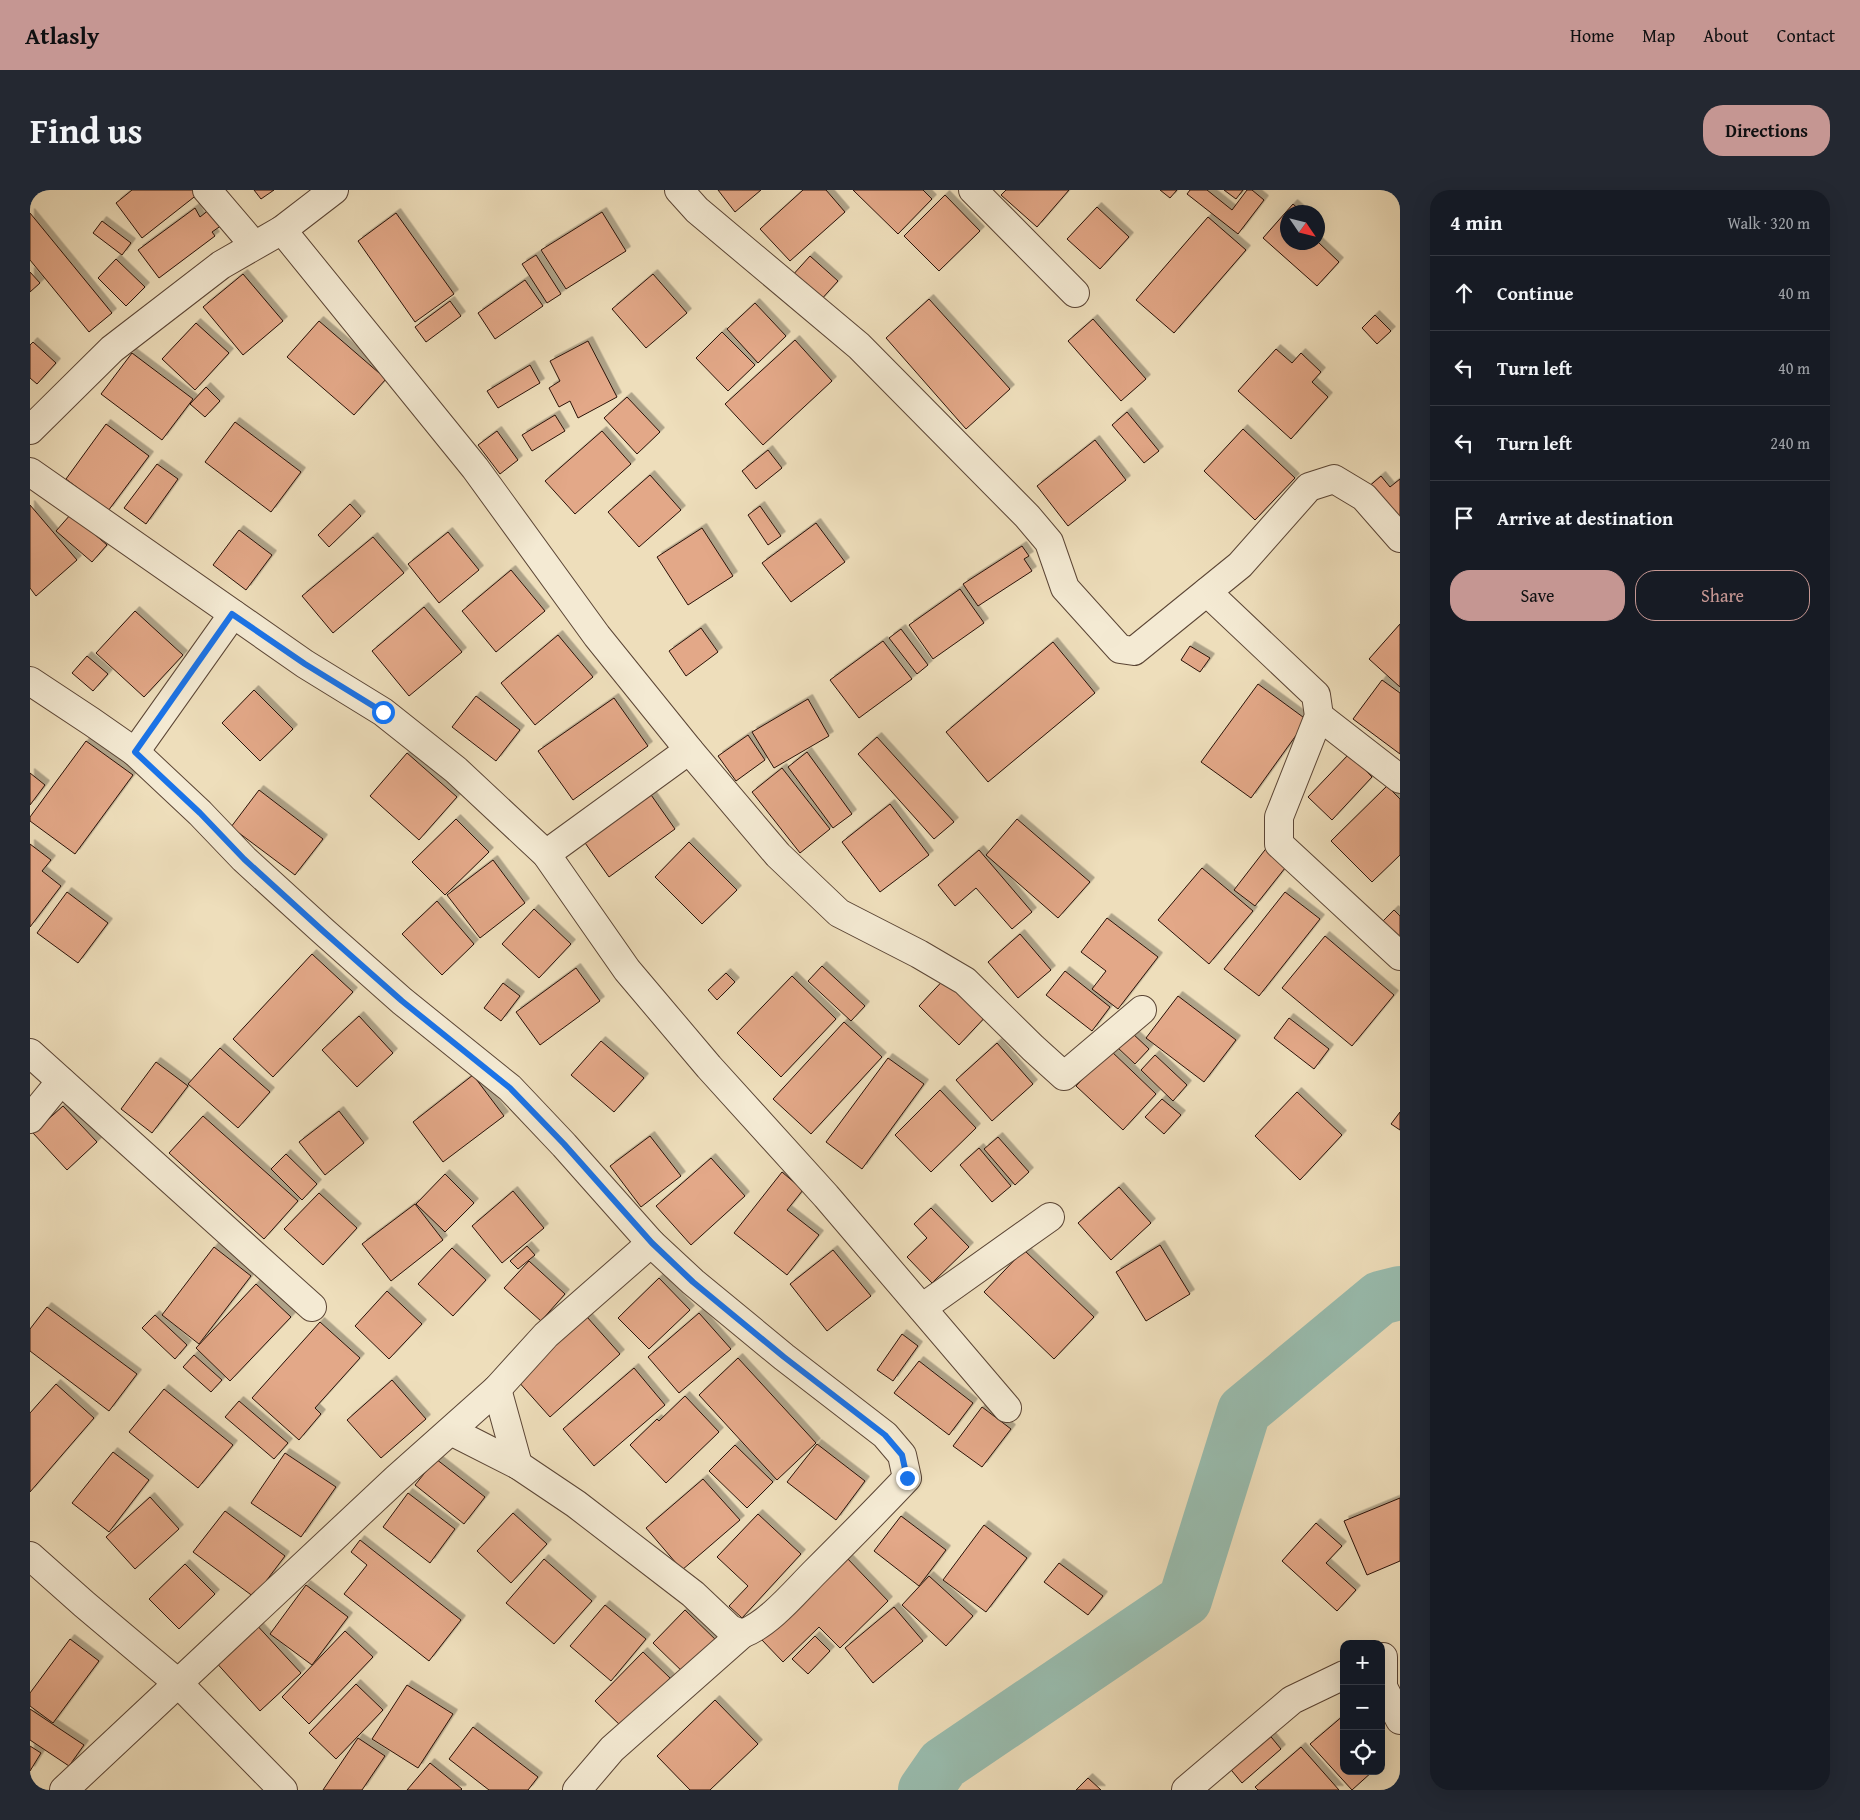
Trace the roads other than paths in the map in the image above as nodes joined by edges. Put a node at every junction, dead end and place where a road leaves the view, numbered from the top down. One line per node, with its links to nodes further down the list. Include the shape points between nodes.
1 (207, 190): 6 (street)
2 (334, 190): 5 (street)
3 (679, 190): 11 (street, via 697,210 859,346 1027,516 1049,542 1065,588 1120,649 1134,652)
4 (973, 190): 7 (street)
5 (282, 230): 6 (street); 15 (street, via 475,468 597,636)
6 (254, 244): 8 (street, via 221,265 112,349)
7 (1076, 293)
8 (30, 430)
9 (30, 472): 12 (street)
10 (1400, 538): 11 (street, via 1364,497 1334,479 1309,486 1240,565)
11 (1207, 592): 14 (street, via 1316,695)
12 (232, 614): 16 (street); 18 (street, via 383,712 456,770)
13 (30, 681): 16 (street)
14 (1318, 716): 17 (street); 19 (street, via 1279,817 1279,844)
15 (689, 750): 18 (street); 20 (street, via 778,855 839,912 965,981 1064,1076)
16 (135, 752): 25 (street, via 323,931 402,1001 510,1088)
17 (1400, 779)
18 (546, 854): 27 (street, via 626,970)
19 (1400, 956)
20 (1142, 1010)
21 (30, 1053): 22 (street)
22 (61, 1081): 23 (street); 26 (street)
23 (30, 1118)
24 (1050, 1217): 27 (street)
25 (652, 1243): 28 (street, via 546,1335); 33 (street, via 693,1282 784,1357 885,1435 902,1455 907,1478 781,1606 752,1630)
26 (312, 1307)
27 (922, 1308): 29 (street)
28 (497, 1389): 30 (street); 31 (street)
29 (1007, 1408)
30 (451, 1431): 31 (street); 36 (street)
31 (518, 1465): 33 (street, via 576,1504 692,1594 730,1629)
32 (30, 1556): 36 (street)
33 (742, 1634): 40 (street, via 612,1749)
34 (1388, 1653): 37 (street, via 1383,1687)
35 (1340, 1678): 41 (street, via 1292,1700)
36 (180, 1684): 38 (street); 39 (street)
37 (1400, 1720)
38 (64, 1790)
39 (283, 1790)
40 (577, 1790)
41 (1186, 1790)

